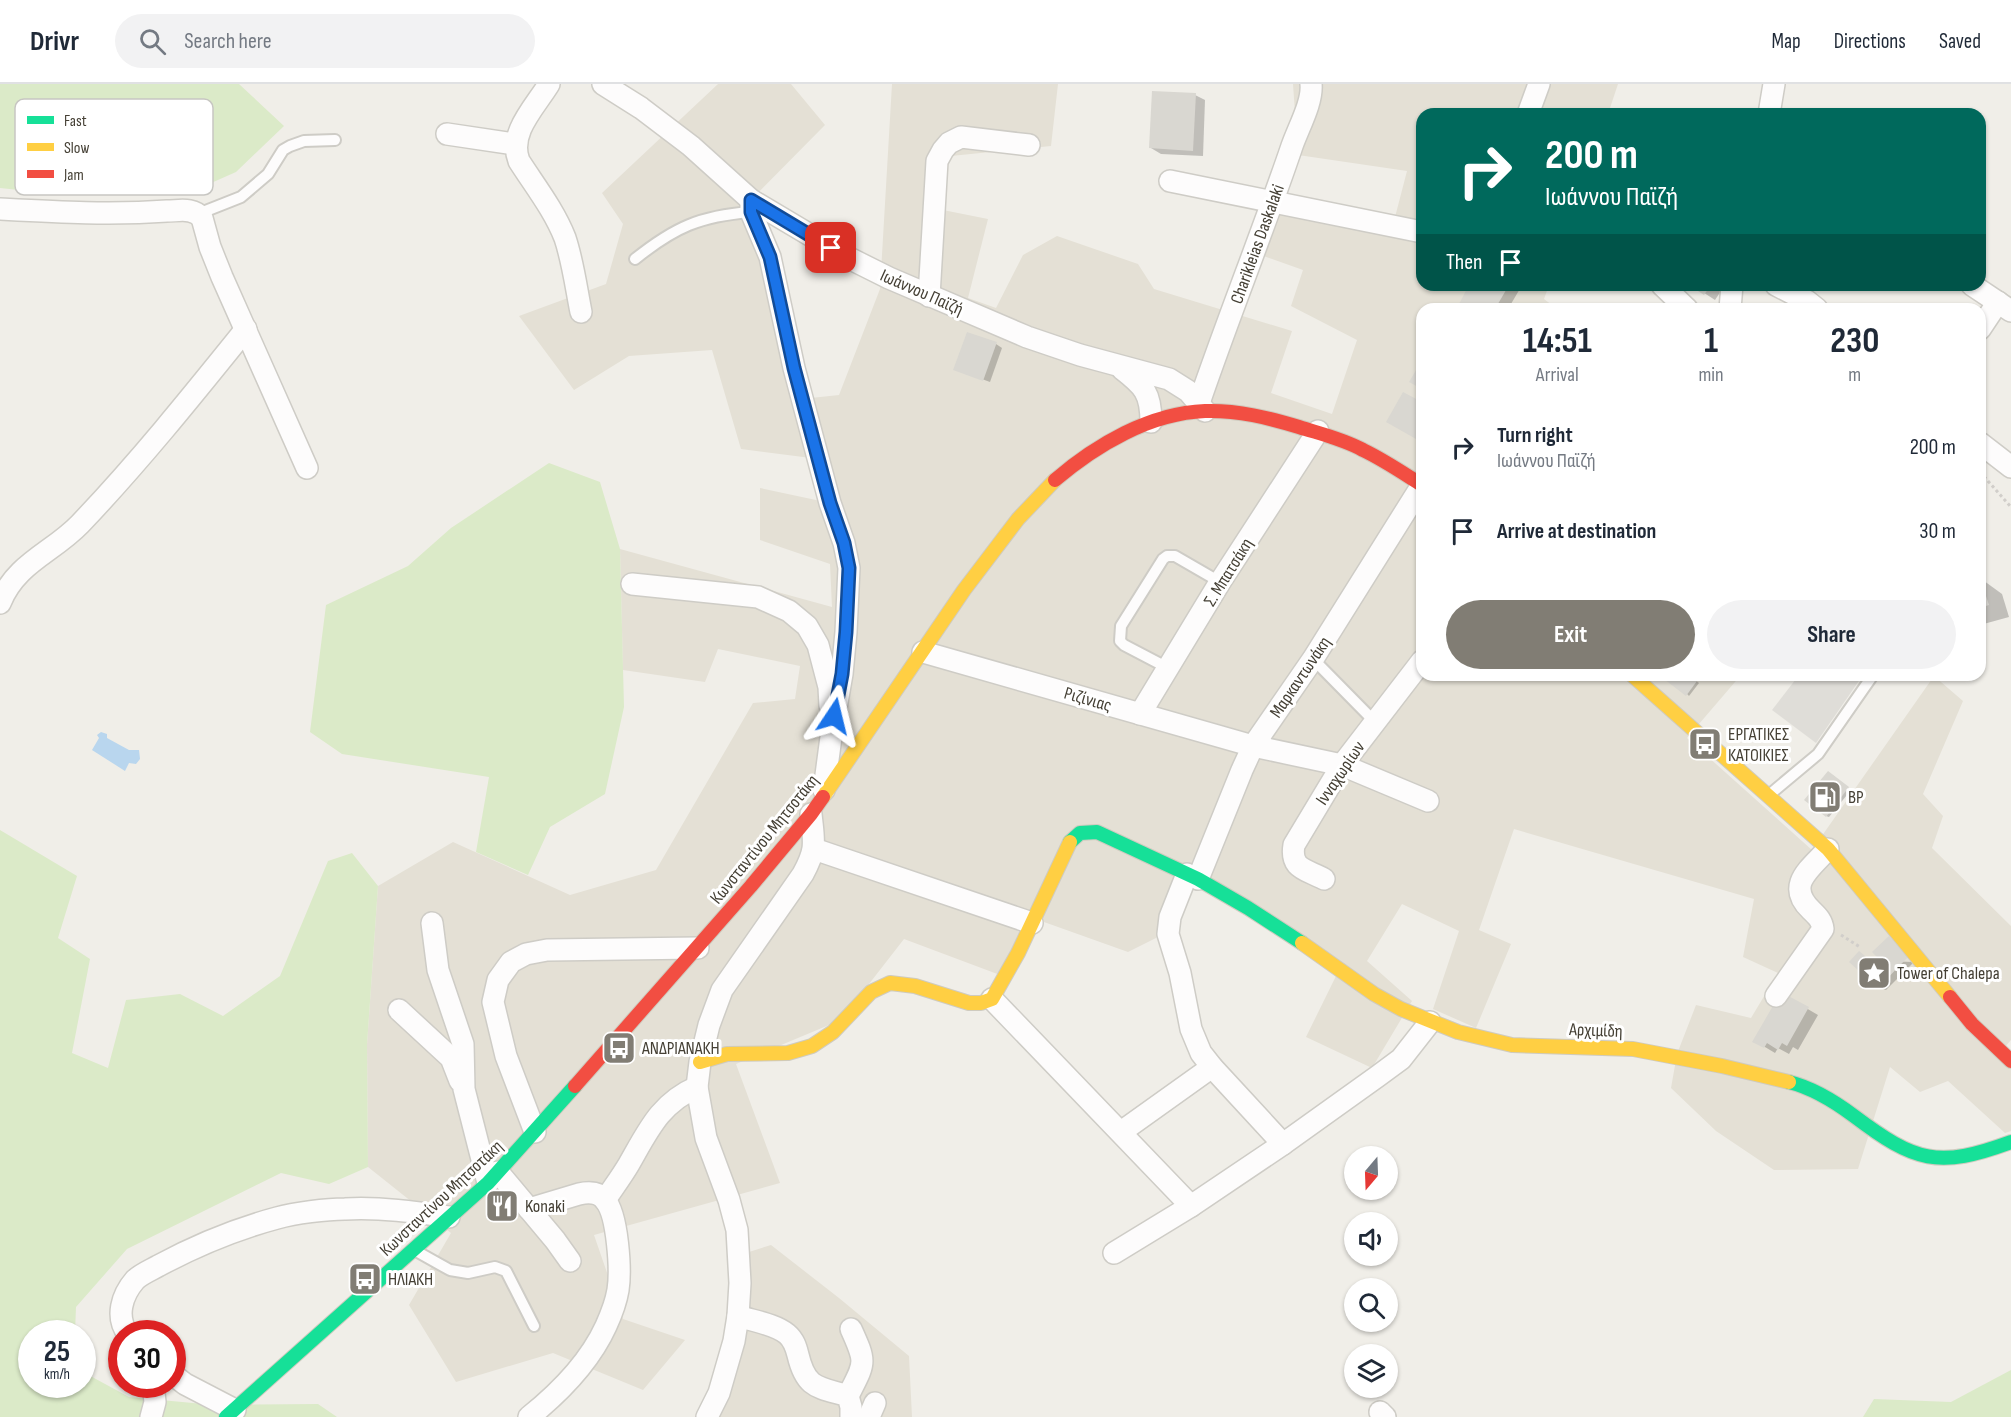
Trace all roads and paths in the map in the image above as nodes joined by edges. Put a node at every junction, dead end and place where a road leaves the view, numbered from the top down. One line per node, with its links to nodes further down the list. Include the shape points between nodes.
1 (549, 84): 10 (street)
2 (603, 84): 14 (street, Ιωάννου Παϊζή, via 691,146)
3 (1311, 84): 13 (street, Charikleias Daskalaki, via 1312,93)
4 (1539, 84): 6 (street)
5 (1774, 84): 7 (street)
6 (1530, 108)
7 (1770, 108)
8 (447, 134): 10 (street)
9 (335, 140): 16 (lane, via 304,141 290,146 254,187)
10 (515, 144): 26 (street, via 519,161 554,214 564,237)
11 (1029, 145): 22 (street, via 961,137 943,150 937,160)
12 (1170, 181): 13 (street)
13 (1273, 203): 17 (street); 32 (street, Charikleias Daskalaki)
14 (751, 206): 18 (lane, via 698,220); 22 (street, Ιωάννου Παϊζή); 53 (street, via 770,257 794,368 849,568 842,674)
15 (0, 209): 16 (street, via 122,214 188,210)
16 (198, 214): 28 (street)
17 (1416, 231)
18 (636, 259)
19 (1668, 291): 23 (street)
20 (1788, 291): 24 (street)
21 (1981, 291): 25 (street)
22 (929, 296): 29 (street, Ιωάννου Παϊζή, via 1027,337)
23 (1681, 303)
24 (1809, 303)
25 (2004, 306): 27 (street)
26 (581, 312)
27 (1986, 323)
28 (246, 329): 36 (street); 44 (street, via 158,438 78,526 21,570)
29 (1117, 366): 30 (street, Ιωάννου Παϊζή); 31 (street)
30 (1162, 376): 31 (street); 32 (street, Ιωάννου Παϊζή, via 1178,384)
31 (1147, 393): 33 (street)
32 (1202, 407): 33 (main road, Κωνσταντίνου Μητσοτάκη); 34 (main road, Κωνσταντίνου Μητσοτάκη, via 1270,418)
33 (1151, 422): 45 (main road, Κωνσταντίνου Μητσοτάκη, via 1102,445 1044,490 964,590)
34 (1318, 431): 39 (main road, Κωνσταντίνου Μητσοτάκη, via 1364,450); 42 (street, Σ. Μπατσάκη)
35 (1986, 448): 37 (street)
36 (308, 468)
37 (2011, 468)
38 (1986, 479): 41 (path)
39 (1416, 481)
40 (1416, 495): 46 (street, Μαρκαντωνάκη)
41 (2011, 507)
42 (1220, 582): 47 (street, Σ. Μπατσάκη); 47 (lane, via 1175,556 1167,556 1121,626 1120,641 1124,645)
43 (632, 584): 53 (street, via 758,597 789,611 807,626 818,645 829,687)
44 (0, 603)
45 (923, 652): 51 (street, Ριζίνιας); 56 (main road, Κωνσταντίνου Μητσοτάκη)
46 (1313, 659): 52 (lane); 54 (street, Μαρκαντωνάκη)
47 (1168, 668): 51 (street, Σ. Μπατσάκη)
48 (1416, 669): 52 (street, Ινναχωρίων)
49 (1641, 681): 57 (main road)
50 (1869, 681): 57 (lane, via 1818,754)
51 (1140, 714): 54 (street, Ριζίνιας)
52 (1375, 722): 55 (street, Ινναχωρίων)
53 (831, 737): 56 (street)
54 (1253, 746): 55 (street, Ριζίνιας); 62 (street, Μαρκαντωνάκη)
55 (1342, 765): 58 (street, Ριζίνιας); 63 (street, Ινναχωρίων, via 1294,845 1295,863)
56 (824, 795): 59 (main road, Κωνσταντίνου Μητσοτάκη)
57 (1769, 795): 61 (main road)
58 (1428, 801)
59 (811, 814): 60 (street); 66 (main road, Κωνσταντίνου Μητσοτάκη)
60 (814, 849): 65 (street); 72 (street, via 802,874 722,990)
61 (1828, 849): 67 (street, via 1805,875 1798,890 1823,929); 71 (main road, via 1972,1023)
62 (1193, 876): 65 (main road, Αρχιμίδη, via 1097,832 1083,831 1071,840); 70 (main road, Αρχιμίδη, via 1316,952 1374,994); 73 (street, Μαρκαντωνάκη, via 1170,917 1168,934 1191,1029)
63 (1324, 879)
64 (432, 923): 75 (street, via 438,969 463,1044)
65 (1032, 923): 68 (main road)
66 (698, 948): 76 (main road, Κωνσταντίνου Μητσοτάκη); 76 (street, via 546,950 512,962 498,980 493,1002 506,1056)
67 (1776, 996)
68 (992, 999): 72 (main road, via 978,1004 898,982 886,984 868,993 837,1029 813,1046 783,1054 728,1054); 77 (street)
69 (399, 1010): 75 (street, via 451,1058)
70 (1430, 1022): 78 (main road, Αρχιμίδη, via 1501,1043 1633,1049 1802,1085 1834,1101 1886,1140 1925,1157 1960,1158); 79 (street, via 1401,1059)
71 (2011, 1061)
72 (700, 1062): 74 (street)
73 (1212, 1067): 77 (street); 79 (street, Μαρκαντωνάκη)
74 (697, 1087): 81 (street, via 663,1109); 88 (street, via 706,1138 737,1230)
75 (464, 1089): 80 (street)
76 (535, 1132): 80 (main road, Κωνσταντίνου Μητσοτάκη)
77 (1121, 1132): 82 (street)
78 (2011, 1142)
79 (1283, 1144): 82 (street)
80 (493, 1178): 83 (street); 84 (main road, Κωνσταντίνου Μητσοτάκη)
81 (605, 1200): 83 (street, via 587,1192); 97 (street, via 613,1215 620,1269 618,1293 607,1325 560,1389)
82 (1191, 1206): 86 (street)
83 (529, 1209): 87 (street)
84 (449, 1217): 85 (main road, Κωνσταντίνου Μητσοτάκη); 89 (street, via 401,1210 344,1209 278,1218 212,1240 136,1278 125,1294)
85 (414, 1249): 90 (lane, via 450,1270 468,1273 495,1267 506,1271); 95 (main road, Κωνσταντίνου Μητσοτάκη)
86 (1114, 1253)
87 (570, 1262)
88 (738, 1316): 93 (street, via 783,1331 795,1344 800,1368 808,1380 818,1388); 98 (street, via 719,1393)
89 (121, 1320)
90 (534, 1326)
91 (851, 1329): 93 (street, via 863,1365)
92 (186, 1385): 95 (street)
93 (848, 1396): 99 (street)
94 (155, 1398): 96 (street)
95 (230, 1413)
96 (151, 1417)
97 (529, 1417)
98 (707, 1417)
99 (851, 1417)

